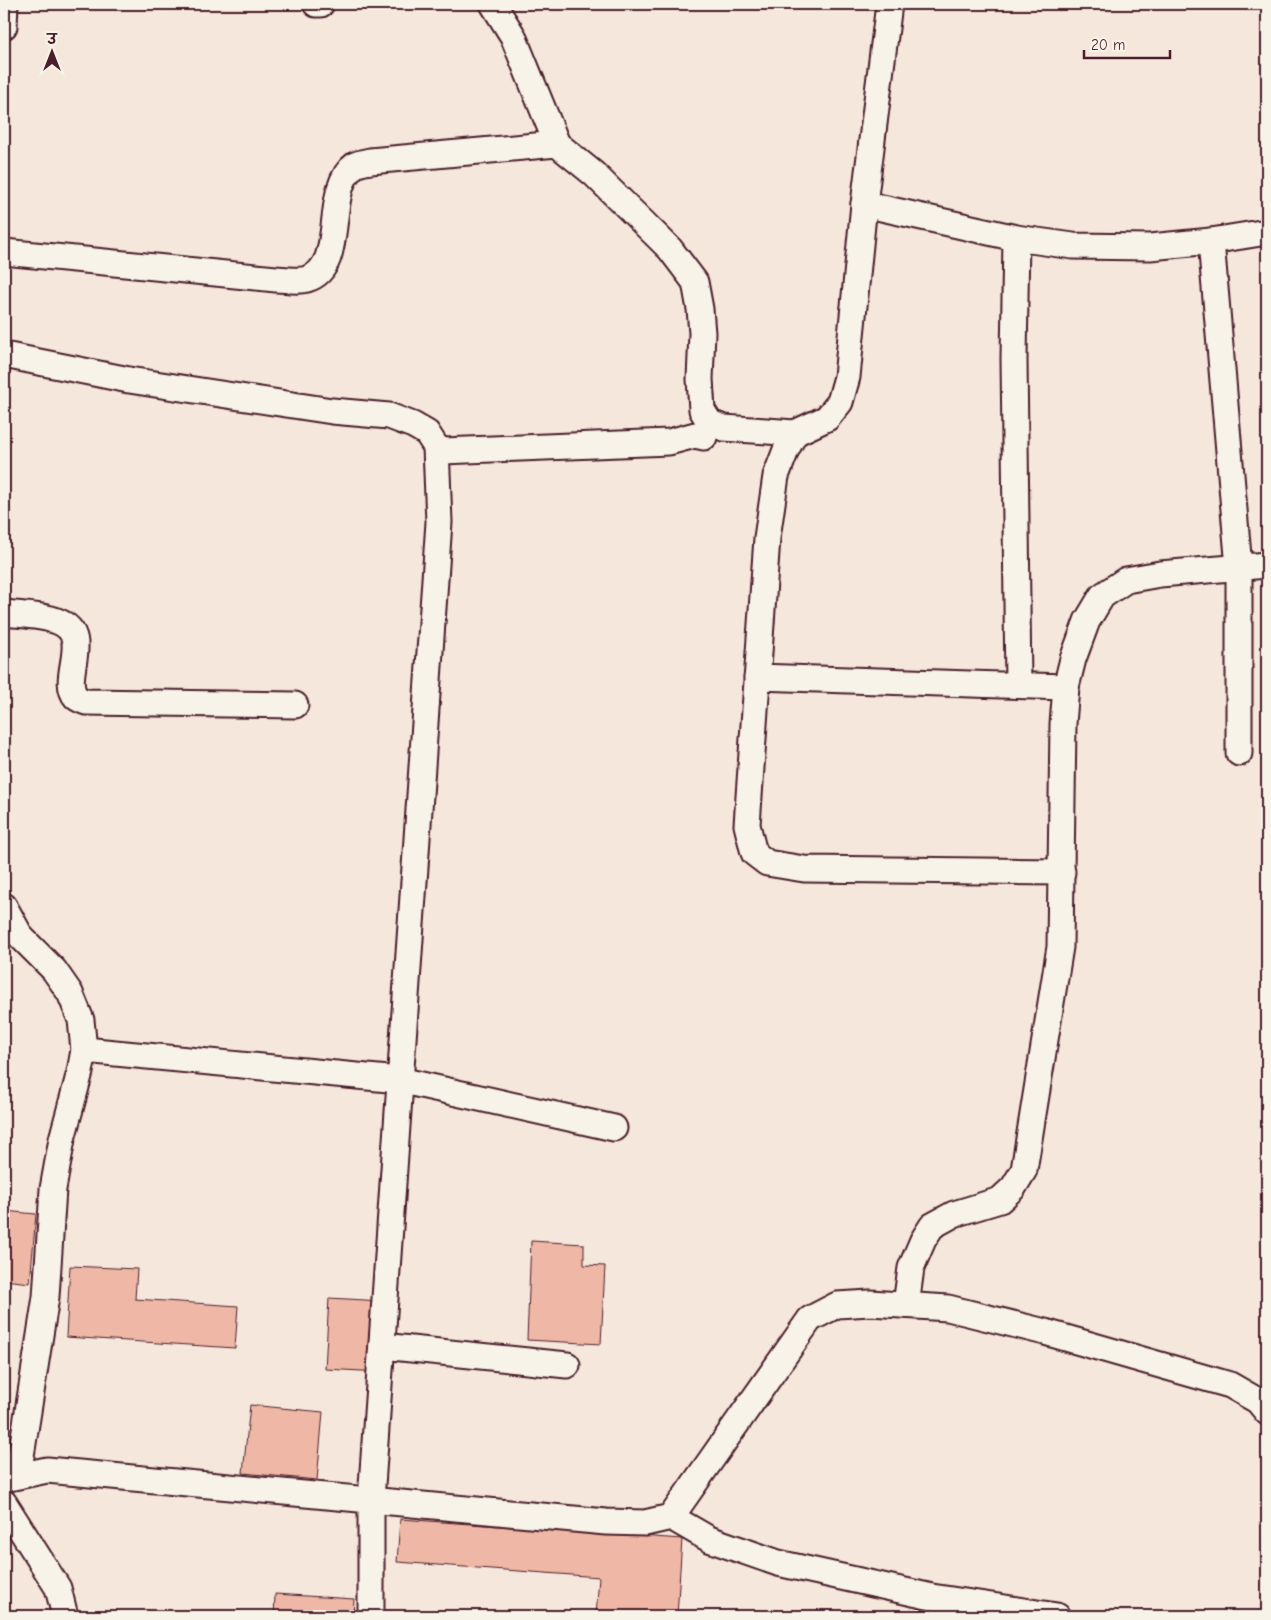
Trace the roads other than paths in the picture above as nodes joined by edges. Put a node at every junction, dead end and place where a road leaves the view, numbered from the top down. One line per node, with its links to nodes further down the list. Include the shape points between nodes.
1 (5, 4): 6 (street)
2 (316, 4): 3 (street)
3 (321, 4)
4 (493, 4): 7 (street, via 513,36)
5 (889, 4): 8 (street)
6 (4, 26)
7 (557, 144): 12 (street, via 370,160 355,165 344,178 338,194 330,253 321,270 307,279 276,279); 14 (street, via 594,174 670,249 695,282 702,333 702,410 710,423 724,428)
8 (864, 204): 10 (street); 14 (street, via 847,377 840,402 827,418)
9 (1267, 232): 11 (street)
10 (1016, 238): 11 (street, via 1073,246 1130,247); 21 (street, via 1014,359)
11 (1211, 241): 18 (street)
12 (4, 252)
13 (4, 355): 16 (street, via 129,380 332,411 389,416 427,433)
14 (796, 433): 20 (street, via 776,476 766,538)
15 (704, 437): 16 (street, via 695,435 670,442 443,451)
16 (436, 447): 28 (street, via 439,522)
17 (1267, 566): 18 (street)
18 (1239, 568): 22 (street, via 1126,580 1102,596 1087,621); 24 (street)
19 (4, 613): 23 (street, via 59,621 71,631 77,648 71,689 76,698 86,702)
20 (757, 677): 21 (street); 25 (street, via 747,825 754,853 767,863 804,869)
21 (1018, 685): 22 (street)
22 (1066, 687): 25 (street)
23 (295, 705)
24 (1239, 753)
25 (1062, 872): 30 (street, via 1060,947 1024,1170 1000,1200 954,1214 932,1226 911,1268)
26 (4, 906): 27 (street, via 21,937 54,970 70,993 81,1020)
27 (84, 1050): 28 (street); 34 (street, via 53,1189 46,1298)
28 (399, 1080): 29 (street); 31 (street)
29 (614, 1128)
30 (906, 1305): 33 (street, via 948,1308 1230,1385 1258,1402); 37 (street, via 837,1305 810,1319)
31 (382, 1346): 32 (street); 35 (street)
32 (567, 1365)
33 (1267, 1412)
34 (11, 1477): 35 (street, via 47,1470)
35 (371, 1500): 37 (street, via 606,1522 645,1524); 39 (street)
36 (4, 1503): 38 (street, via 58,1588)
37 (671, 1517): 40 (street, via 709,1539 778,1563 932,1597)
38 (65, 1616)
39 (371, 1616)
40 (1057, 1616)

